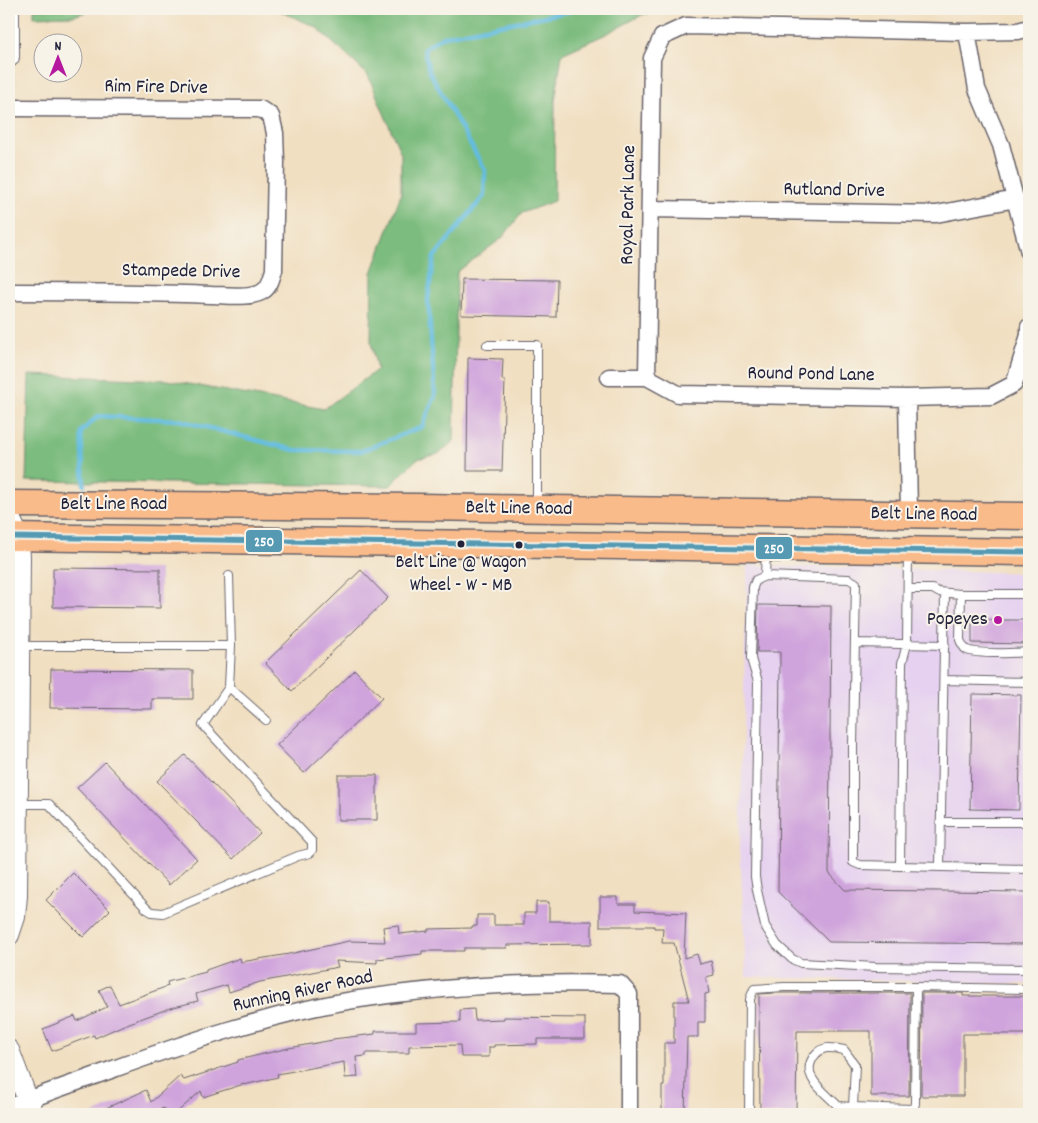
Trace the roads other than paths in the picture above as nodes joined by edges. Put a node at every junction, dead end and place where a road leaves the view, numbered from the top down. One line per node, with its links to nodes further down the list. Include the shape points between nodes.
1 (9, 9): 4 (street)
2 (1029, 28): 3 (street)
3 (966, 32): 7 (street, via 977,88 1002,145); 8 (street, Royal Park Lane, via 686,26 662,37 652,58)
4 (9, 57)
5 (9, 108): 6 (street, Rim Fire Drive, via 260,109)
6 (270, 116): 10 (street, Stampede Drive, via 275,133 274,270 264,290 235,295)
7 (1016, 199): 8 (street, Rutland Drive, via 936,214); 9 (street)
8 (651, 208): 14 (street, Royal Park Lane)
9 (1029, 252)
10 (9, 292)
11 (1029, 326): 15 (street, Round Pond Lane, via 1029,336 1014,384 991,396)
12 (486, 345): 17 (lane, via 537,345)
13 (609, 377): 14 (street, Round Pond Lane)
14 (647, 377): 15 (street, Round Pond Lane, via 678,394)
15 (907, 398): 19 (street)
16 (9, 504): 17 (main road, Belt Line Road)
17 (537, 509): 18 (main road, Belt Line Road); 22 (main road)
18 (681, 511): 19 (main road, Belt Line Road); 23 (main road)
19 (909, 514): 20 (main road, Belt Line Road); 25 (main road)
20 (1029, 516)
21 (12, 530): 22 (main road, Belt Line Road); 36 (street)
22 (537, 544): 23 (main road, Belt Line Road)
23 (680, 546): 24 (main road, Belt Line Road)
24 (766, 547): 25 (main road, Belt Line Road); 28 (lane)
25 (908, 549): 26 (main road, Belt Line Road); 29 (lane)
26 (1029, 552)
27 (230, 576): 37 (lane)
28 (765, 576): 33 (lane, via 849,578 856,583); 51 (lane, via 756,580 753,587 751,658 758,682 755,877 765,926 777,945 801,963)
29 (908, 589): 30 (lane, via 933,589); 34 (lane)
30 (946, 593): 31 (lane); 35 (lane)
31 (961, 594): 32 (lane); 38 (lane, via 962,646 978,652)
32 (1029, 594)
33 (856, 643): 34 (lane); 46 (lane, via 852,857 853,862 860,865)
34 (907, 644): 35 (lane); 46 (lane, via 902,664)
35 (946, 645): 39 (lane)
36 (14, 646): 37 (lane); 43 (street)
37 (231, 646): 41 (lane)
38 (1029, 651)
39 (944, 680): 40 (lane); 44 (lane)
40 (1029, 682)
41 (229, 687): 42 (lane); 43 (lane, via 204,725 312,842 310,853 163,913 152,912 49,804)
42 (266, 720)
43 (18, 804): 49 (street)
44 (941, 822): 45 (lane); 47 (lane)
45 (1029, 822)
46 (900, 866): 47 (lane)
47 (940, 867): 48 (lane)
48 (1029, 869)
49 (13, 870): 50 (street, via 15,917)
50 (9, 935)
51 (1029, 969)
52 (916, 987): 53 (lane); 57 (lane); 59 (lane, via 754,989 750,999)
53 (1029, 989)
54 (9, 1050): 55 (street)
55 (23, 1108): 58 (street, Running River Road, via 180,1044 281,1016 343,1003 472,986 565,982 620,984 629,994)
56 (853, 1111): 56 (lane, via 854,1065 844,1050 830,1047 819,1051 810,1061 809,1072 814,1082 838,1106); 57 (lane)
57 (913, 1112)
58 (629, 1114)
59 (749, 1114)

